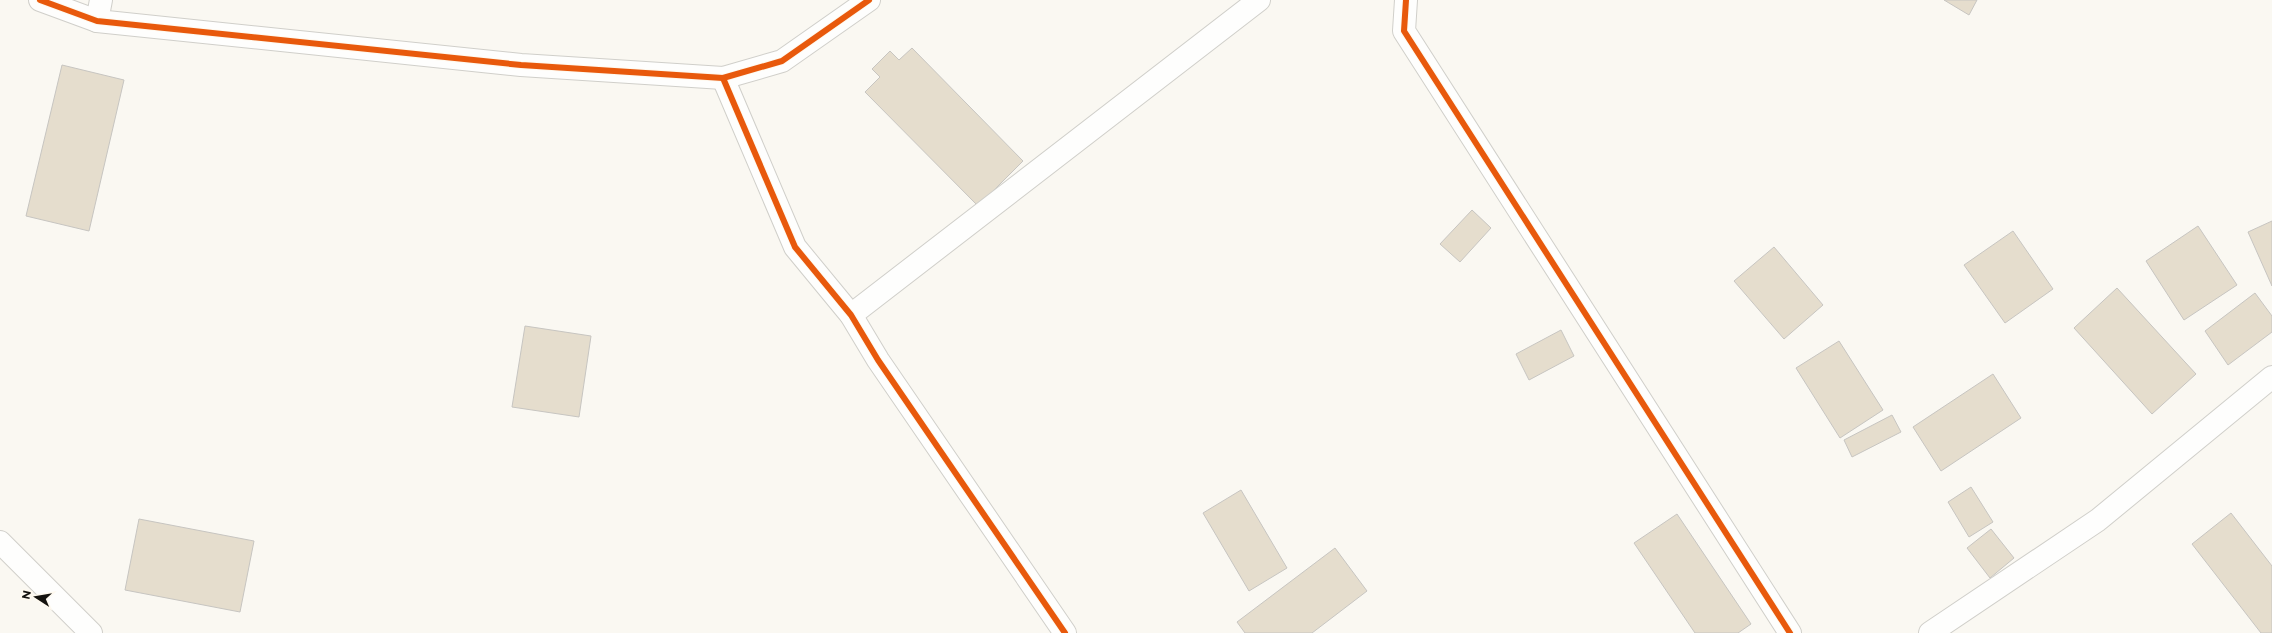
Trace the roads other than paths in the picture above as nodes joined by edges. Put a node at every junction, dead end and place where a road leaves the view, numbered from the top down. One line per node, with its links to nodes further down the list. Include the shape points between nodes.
1 (40, 0): 5 (street)
2 (869, 0): 6 (street, via 782,61)
3 (1259, 0): 7 (street)
4 (1406, 0): 12 (street, via 1404,30)
5 (99, 10): 6 (street, via 521,65)
6 (723, 78): 7 (street, via 795,247)
7 (851, 315): 11 (street, via 878,360)
8 (2272, 377): 13 (street, via 2098,520)
9 (0, 542): 10 (street)
10 (91, 633)
11 (1064, 633)
12 (1790, 633)
13 (1930, 633)

